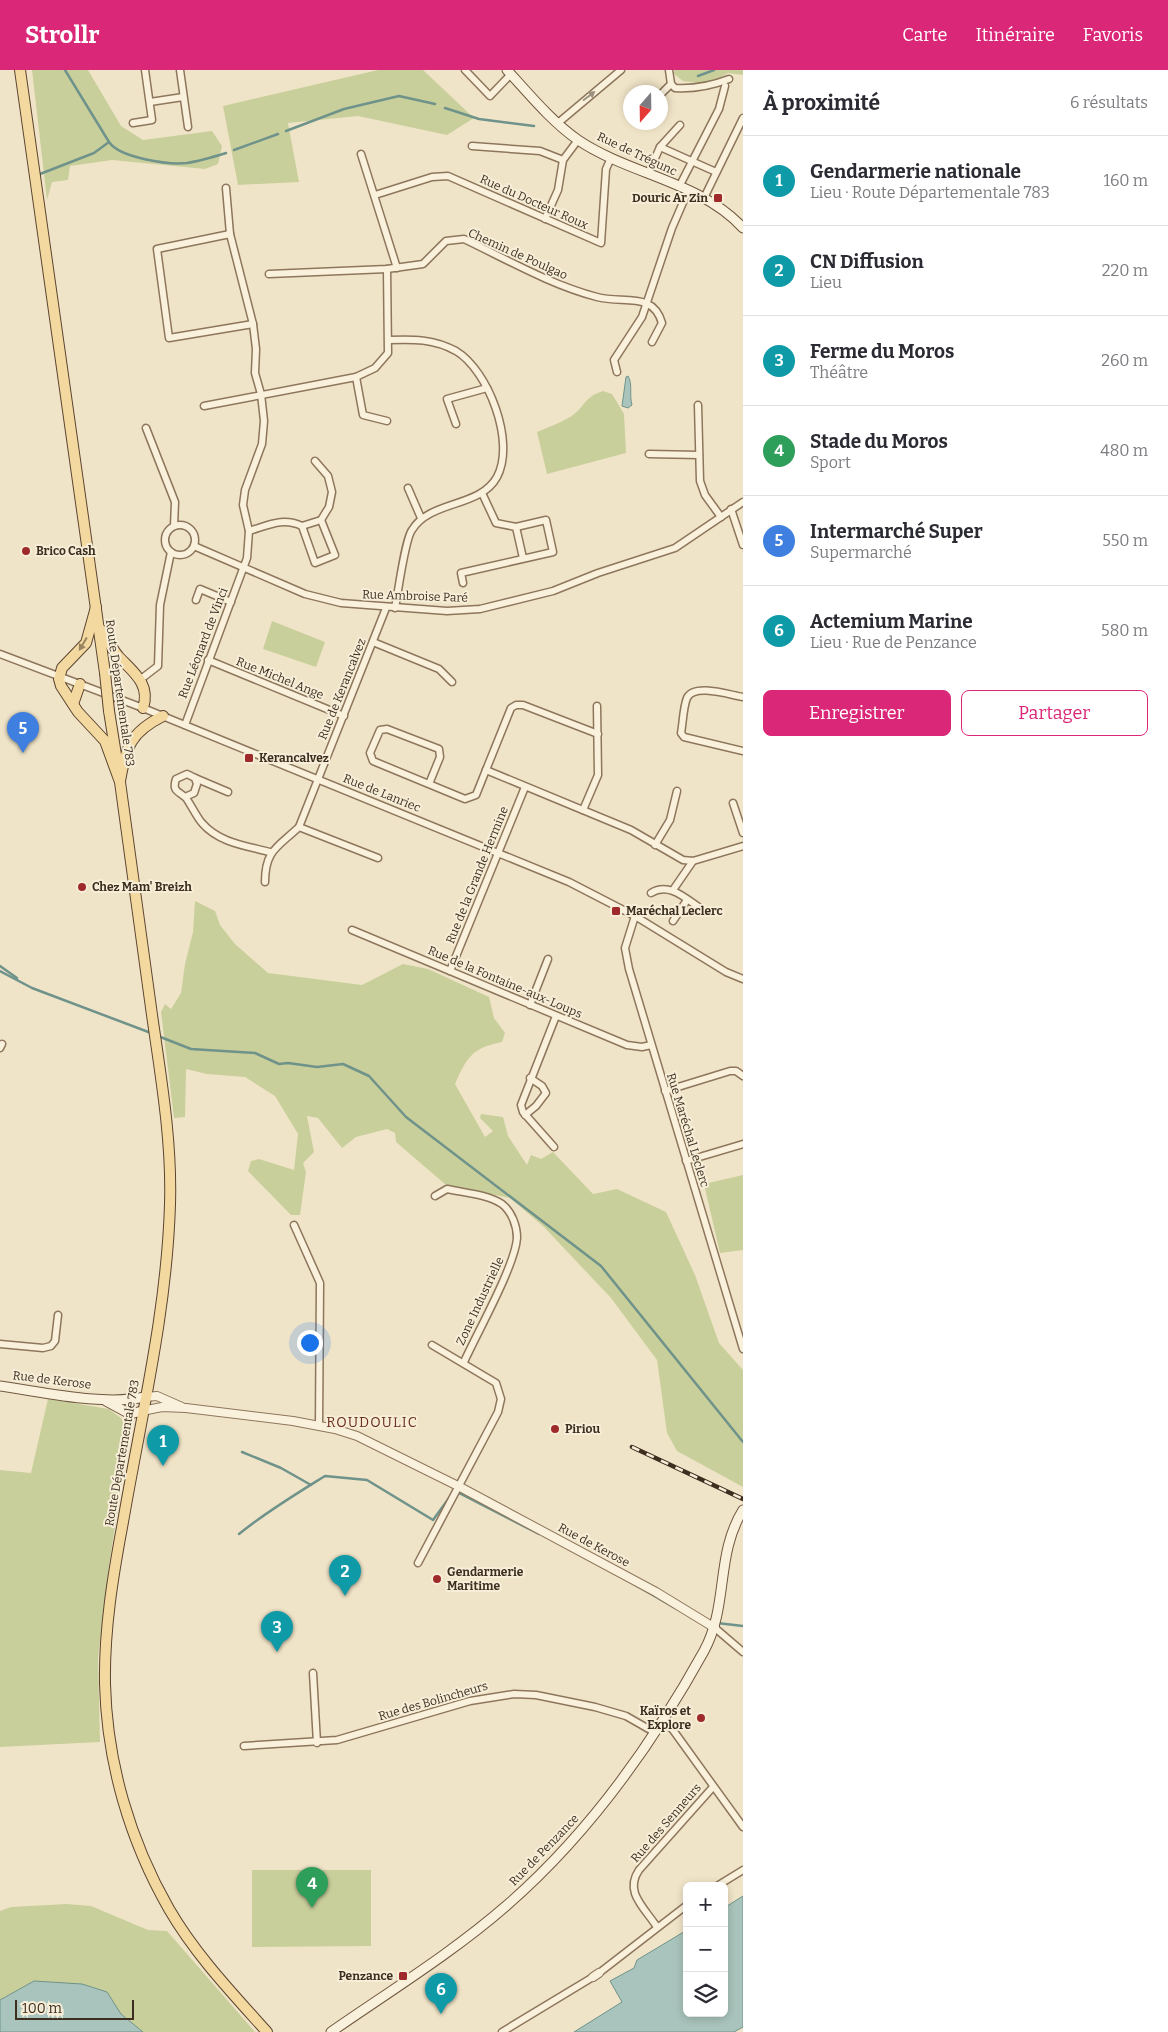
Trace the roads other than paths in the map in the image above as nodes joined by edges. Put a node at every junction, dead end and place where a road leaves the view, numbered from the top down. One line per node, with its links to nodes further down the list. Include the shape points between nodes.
1 (20, 70): 73 (main road, Route Départementale 783)
2 (145, 70): 13 (street)
3 (180, 70): 12 (street)
4 (465, 70): 7 (street, via 490,96)
5 (621, 70): 15 (street, one-way to 5)
6 (669, 70): 9 (street)
7 (509, 72): 15 (main road, Rue de Trégunc)
8 (728, 79): 9 (street, via 687,88 675,88)
9 (671, 84): 11 (street)
10 (725, 86): 25 (street, via 718,109)
11 (668, 87)
12 (183, 97): 13 (street); 18 (street)
13 (150, 102): 16 (street, via 152,120)
14 (743, 118): 26 (street)
15 (558, 123): 19 (main road, Rue de Trégunc)
16 (134, 124)
17 (680, 125): 21 (street)
18 (188, 127)
19 (578, 140): 23 (main road, Rue de Trégunc); 24 (street)
20 (472, 146): 24 (street, via 540,151)
21 (660, 147): 25 (street); 27 (street)
22 (361, 154): 30 (street)
23 (611, 158): 27 (main road, Rue de Trégunc); 32 (street, Rue du Docteur Roux, via 606,169 601,243)
24 (564, 160): 32 (street, via 558,190)
25 (692, 160): 26 (street); 29 (street)
26 (716, 172): 31 (street)
27 (648, 174): 29 (main road, Rue de Trégunc)
28 (226, 188): 34 (street, Rue Léonard de Vinci)
29 (684, 189): 31 (main road, Rue de Trégunc); 38 (street)
30 (375, 195): 32 (street, Rue du Docteur Roux, via 432,177 448,176); 35 (street)
31 (704, 198): 33 (main road, Rue de Trégunc, via 728,212)
32 (545, 219)
33 (743, 228)
34 (230, 234): 39 (street, Rue Léonard de Vinci); 39 (street, via 157,249 169,338)
35 (397, 268): 36 (street, Chemin de Poulgao); 38 (street, Chemin de Poulgao, via 423,264 446,241 464,239 566,287 599,298)
36 (387, 269): 37 (street, Chemin de Poulgao); 40 (street)
37 (269, 274)
38 (647, 302): 41 (street, via 658,311 662,323); 42 (street, via 633,333 614,360)
39 (252, 324): 45 (street, Rue Léonard de Vinci, via 255,373)
40 (389, 340): 43 (street, via 388,353 376,368); 44 (street, via 417,338 457,352 473,366)
41 (652, 342)
42 (617, 372)
43 (356, 378): 45 (street); 48 (street, via 363,414)
44 (487, 388): 49 (street, via 447,399); 55 (street, via 502,430 504,458 497,477)
45 (261, 394): 47 (street); 64 (street, Rue Léonard de Vinci, via 262,444 245,490 243,505)
46 (698, 405): 52 (street)
47 (204, 406)
48 (387, 421)
49 (456, 424)
50 (146, 428): 61 (street, via 175,502)
51 (649, 454): 52 (street)
52 (699, 456): 58 (street, via 700,481)
53 (315, 461): 60 (street, via 328,476 332,492 329,507)
54 (408, 488): 59 (street)
55 (482, 493): 59 (street); 63 (street, via 496,523)
56 (743, 502): 57 (street, Rue Ambroise Paré)
57 (731, 510): 58 (street, Rue Ambroise Paré); 65 (street)
58 (720, 516): 75 (street, Rue Ambroise Paré, via 675,548 598,572 553,591 480,609)
59 (421, 518): 75 (street, via 411,531)
60 (321, 520): 62 (street); 62 (street, via 335,555 315,563)
61 (174, 526): 66 (street, via 181,524 191,529 195,537); 67 (street, via 165,537)
62 (302, 526): 64 (street, via 291,521)
63 (516, 527): 68 (street); 68 (street, via 546,520 553,552)
64 (249, 531): 69 (street, Rue Léonard de Vinci)
65 (743, 545)
66 (194, 546): 67 (street, via 184,554); 69 (street, Rue Ambroise Paré)
67 (171, 552): 81 (street, via 160,605 158,666)
68 (523, 558): 70 (street, via 461,573)
69 (244, 569): 72 (street, Rue Léonard de Vinci); 74 (street, Rue Ambroise Paré, via 305,594 341,603)
70 (464, 583)
71 (196, 600): 72 (street, via 200,589)
72 (231, 602): 79 (street, Rue Léonard de Vinci)
73 (96, 607): 76 (main road, Route Départementale 783); 80 (main road, one-way to 80, via 86,642 62,668)
74 (386, 608): 75 (street, Rue Ambroise Paré); 77 (street, Rue de Kerancalvez)
75 (395, 608)
76 (99, 627): 81 (main road, via 119,656); 96 (main road, Route Départementale 783, bridge)
77 (373, 642): 82 (street, via 439,669); 89 (street, Rue de Kerancalvez)
78 (0, 654): 80 (street, Rue de Lanriec)
79 (208, 660): 89 (street, Rue Michel Ange); 90 (street, Rue Léonard de Vinci)
80 (60, 676): 83 (street, Rue de Lanriec); 85 (main road, via 61,686)
81 (141, 679): 87 (main road)
82 (452, 682)
83 (80, 684): 85 (main road); 87 (street, Rue de Lanriec)
84 (743, 697): 92 (street, via 706,690 692,692 687,698 681,733 684,737)
85 (73, 704): 96 (main road, via 104,741)
86 (597, 706): 91 (street)
87 (143, 708): 88 (street, Rue de Lanriec)
88 (163, 716): 90 (street, Rue de Lanriec); 96 (main road, via 134,737 125,754)
89 (344, 716): 95 (street, Rue de Kerancalvez)
90 (185, 725): 95 (street, Rue de Lanriec)
91 (598, 734): 93 (street, via 516,705 511,708); 103 (street, via 598,775)
92 (743, 751)
93 (486, 770): 97 (street, via 476,794 471,798); 98 (street)
94 (195, 778): 100 (street); 101 (street, via 197,790); 101 (street, via 187,774 176,779 176,791)
95 (318, 779): 104 (street, Rue de Kerancalvez); 109 (street, Rue de Lanriec)
96 (120, 782): 141 (main road, Route Départementale 783, via 169,1154 168,1252)
97 (429, 784): 97 (street, via 440,757 439,749 387,729 380,730 370,753 373,761)
98 (525, 787): 103 (street); 109 (street, Rue de la Grande Hermine)
99 (677, 791): 106 (street, via 670,820)
100 (228, 792)
101 (185, 797): 108 (street, via 195,815 217,837)
102 (733, 804): 105 (street)
103 (584, 810): 106 (street, via 631,830)
104 (299, 827): 108 (street); 110 (street)
105 (743, 832)
106 (656, 845): 111 (street, via 672,856)
107 (743, 846): 111 (street)
108 (270, 852): 112 (street)
109 (499, 852): 117 (street, Rue de Lanriec); 121 (street, Rue de la Grande Hermine)
110 (378, 858)
111 (693, 861): 113 (street)
112 (265, 882)
113 (673, 890): 114 (street, via 658,889); 115 (street)
114 (651, 893)
115 (687, 900): 116 (street); 118 (street)
116 (700, 908)
117 (635, 916): 122 (street, Rue de Lanriec, via 726,972); 125 (street, Rue Maréchal Leclerc, via 626,948)
118 (673, 921)
119 (352, 930): 121 (street, Rue de la Fontaine-aux-Loups)
120 (548, 959): 123 (street)
121 (450, 971): 123 (street, Rue de la Fontaine-aux-Loups)
122 (743, 979)
123 (530, 1005): 124 (street, Rue de la Fontaine-aux-Loups)
124 (556, 1016): 125 (street, Rue de la Fontaine-aux-Loups, via 627,1046); 127 (street)
125 (651, 1045): 128 (street, Rue Maréchal Leclerc)
126 (743, 1076): 128 (street, via 730,1071)
127 (530, 1078): 129 (street, via 522,1099); 129 (street, via 546,1093)
128 (665, 1091): 132 (street, Rue Maréchal Leclerc)
129 (525, 1115): 131 (street)
130 (743, 1144): 132 (street)
131 (554, 1147)
132 (686, 1161): 138 (street, Rue Maréchal Leclerc)
133 (435, 1196): 139 (street, Zone Industrielle, via 446,1189 491,1199 509,1211 516,1229 511,1260)
134 (294, 1225): 145 (street, via 321,1288)
135 (58, 1315): 136 (street, via 55,1341 51,1346)
136 (0, 1344)
137 (432, 1345): 139 (street, Zone Industrielle)
138 (743, 1349)
139 (464, 1362): 146 (street, Zone Industrielle, via 496,1383 501,1399 498,1412)
140 (0, 1386): 142 (main road, Rue de Kerose)
141 (145, 1397): 142 (main road, Rue de Kerose); 143 (street, Rue de Kerose, via 158,1396); 144 (main road, Route Départementale 783)
142 (101, 1399): 144 (main road, Rue de Kerose, via 130,1414)
143 (186, 1408): 144 (street, Rue de Kerose); 145 (street, Rue de Kerose)
144 (142, 1411): 162 (main road, Route Départementale 783, via 106,1638 106,1702 114,1761 133,1831 158,1888 181,1927)
145 (320, 1426): 146 (street, Rue de Kerose, via 368,1440)
146 (460, 1487): 148 (street); 149 (street, Rue de Kerose, via 656,1592)
147 (743, 1510): 149 (main road, via 726,1551 719,1613)
148 (418, 1563)
149 (714, 1628): 150 (street); 152 (main road, Rue de Penzance, via 700,1658)
150 (743, 1652)
151 (313, 1673): 154 (street)
152 (662, 1720): 153 (main road, Rue de Penzance); 156 (street, Rue des Senneurs, via 674,1730)
153 (654, 1732): 154 (street, Rue des Bolincheurs, via 626,1716 595,1707 514,1694 470,1701 354,1736); 163 (main road, Rue de Penzance, via 600,1808 524,1890 465,1939)
154 (317, 1743): 155 (street, Rue des Bolincheurs)
155 (244, 1746)
156 (713, 1787): 157 (street, Rue des Senneurs); 161 (street, Rue des Senneurs, via 632,1882 634,1892)
157 (743, 1827)
158 (743, 1870): 159 (street)
159 (724, 1882)
160 (683, 1908): 161 (street)
161 (656, 1927): 164 (street, via 596,1975)
162 (267, 2032)
163 (332, 2032)
164 (502, 2032)

